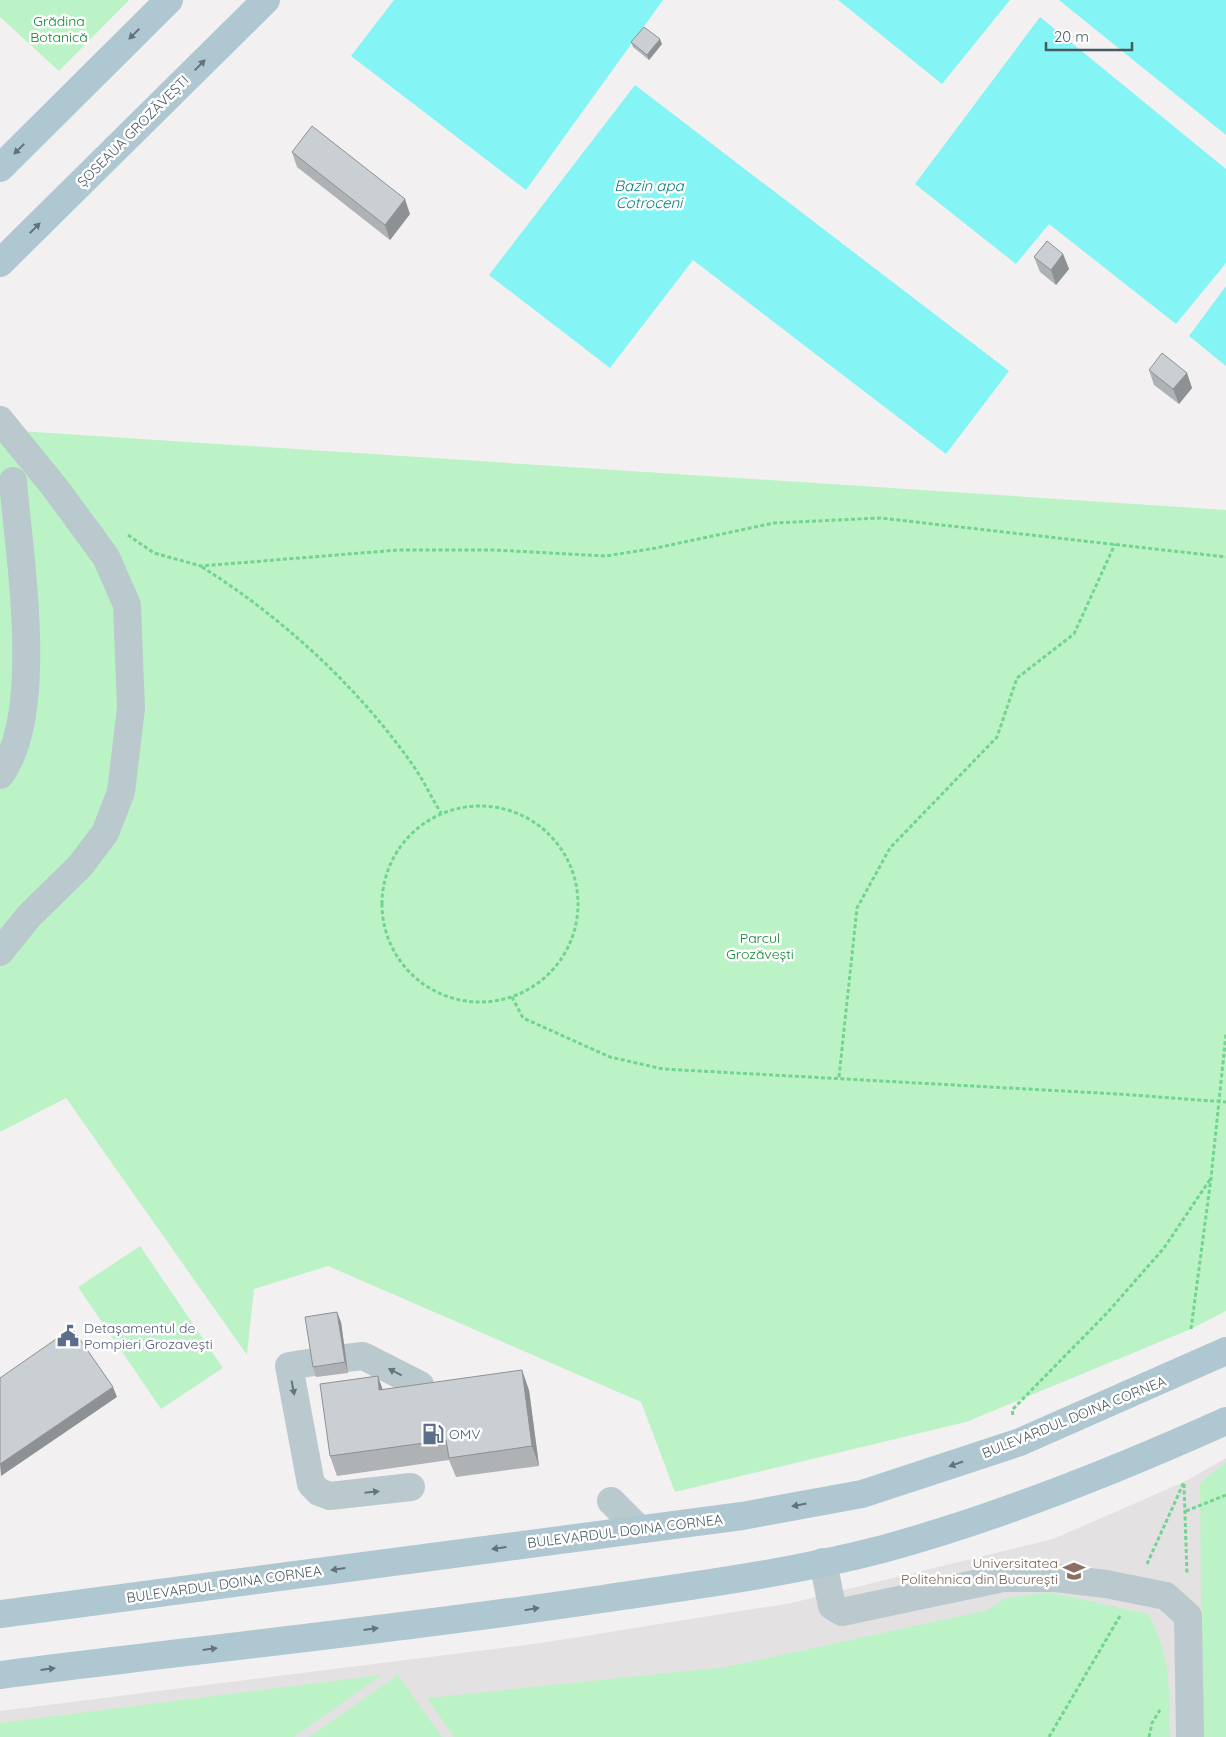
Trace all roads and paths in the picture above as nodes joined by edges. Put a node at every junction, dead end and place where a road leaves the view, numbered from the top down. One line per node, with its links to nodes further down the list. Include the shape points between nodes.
1 (169, 0): 3 (main road, one-way to 3)
2 (266, 0): 4 (main road, ȘOSEAUA GROZĂVEȘTI, one-way to 2)
3 (0, 168)
4 (0, 262)
5 (0, 420): 6 (lane)
6 (34, 461): 7 (lane); 14 (lane, via 106,557 128,605 131,708 121,792 106,834 80,866 28,916)
7 (6, 487): 12 (lane, via 25,628 27,686 19,737)
8 (124, 532): 11 (path, via 154,553)
9 (1115, 544): 10 (path); 11 (path, via 880,518 774,523 606,556 494,550 398,550); 17 (path, via 1074,634 1018,678 997,737 890,848 857,908)
10 (1226, 557)
11 (201, 566): 13 (path, via 300,641 363,702 412,765)
12 (0, 775)
13 (441, 813): 15 (path, via 413,832 392,858 382,890 384,923 396,955 417,980 446,997 480,1002); 15 (path, via 472,806 503,808 532,820 556,842 572,869 579,899 575,931 562,960 540,982)
14 (0, 952)
15 (512, 997): 17 (path, via 523,1018 610,1057 663,1069)
16 (1226, 1034): 18 (path)
17 (839, 1077): 18 (path)
18 (1219, 1102): 19 (path); 20 (path)
19 (1226, 1102)
20 (1211, 1178): 21 (path); 27 (path, via 1164,1248 1107,1313 1012,1410)
21 (1191, 1329)
22 (1226, 1351): 27 (main road, BULEVARDUL DOINA CORNEA)
23 (346, 1358): 26 (lane, one-way to 23, via 420,1385 363,1356)
24 (314, 1362): 28 (lane, one-way to 28, via 289,1366 311,1484 330,1496)
25 (1226, 1421): 33 (main road, via 1167,1448 981,1518 882,1549)
26 (428, 1440)
27 (1020, 1442): 32 (main road, BULEVARDUL DOINA CORNEA, one-way to 32, via 862,1494 742,1516)
28 (411, 1487)
29 (1226, 1495): 31 (path)
30 (610, 1502): 32 (lane)
31 (1186, 1511): 34 (path, via 1184,1482); 36 (path)
32 (639, 1529): 35 (main road, BULEVARDUL DOINA CORNEA, one-way to 35)
33 (823, 1562): 34 (lane, via 832,1606 842,1612 1003,1578 1055,1578); 37 (main road, one-way to 33, via 507,1613 748,1577)
34 (1134, 1591): 36 (lane, via 1166,1596); 38 (path)
35 (0, 1614)
36 (1188, 1616): 39 (lane)
37 (0, 1675)
38 (1050, 1737)
39 (1190, 1737)

